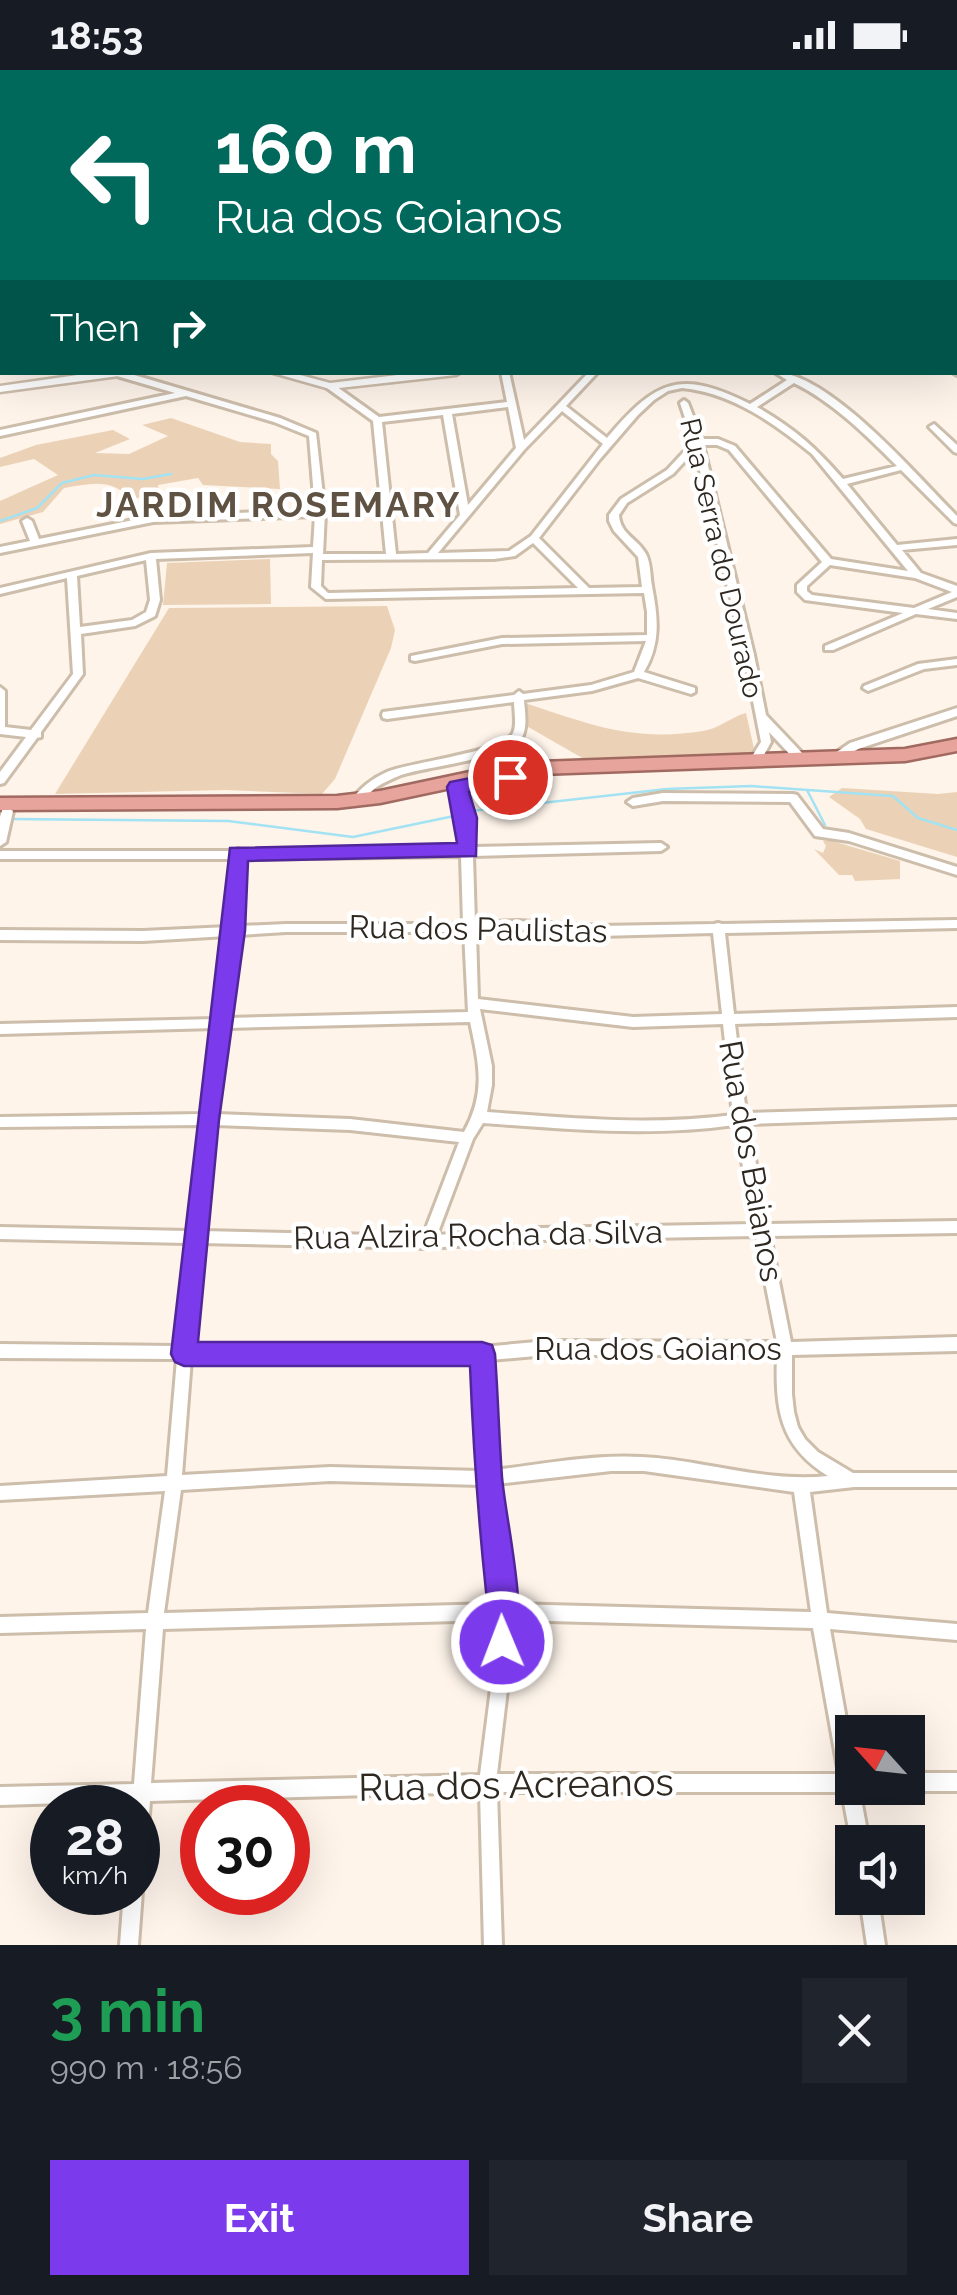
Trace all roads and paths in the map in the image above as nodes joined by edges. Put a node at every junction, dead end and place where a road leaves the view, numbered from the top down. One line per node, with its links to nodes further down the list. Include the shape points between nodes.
1 (816, 70): 2 (street)
2 (838, 70)
3 (115, 375): 11 (street)
4 (126, 375): 12 (street)
5 (294, 375): 10 (street)
6 (429, 375): 10 (street)
7 (505, 375): 14 (street)
8 (591, 375): 15 (street)
9 (793, 376): 16 (street); 25 (street, via 848,413)
10 (330, 386): 18 (street)
11 (0, 389)
12 (186, 393): 20 (street); 27 (street, via 313,436)
13 (684, 403): 21 (street, Rua Serra do Dourado)
14 (510, 404): 17 (street); 23 (street)
15 (561, 406): 22 (street); 23 (street)
16 (751, 407): 22 (street, via 697,388 669,387); 26 (street, via 796,436)
17 (447, 411): 18 (street); 28 (street)
18 (378, 420): 39 (street)
19 (934, 426): 24 (street)
20 (0, 433)
21 (698, 442): 40 (street, via 732,448); 45 (street, via 614,515 616,529 646,564); 63 (street, Rua Serra do Dourado, via 759,714)
22 (609, 444): 31 (street)
23 (522, 448): 28 (street)
24 (957, 450)
25 (900, 468): 26 (street); 30 (street)
26 (840, 483): 34 (street)
27 (320, 512): 32 (street, via 153,519); 36 (street)
28 (465, 515): 38 (street)
29 (27, 521): 32 (street)
30 (957, 521)
31 (534, 538): 38 (street, via 512,554); 44 (street)
32 (35, 542): 35 (street)
33 (957, 542): 34 (street)
34 (896, 548): 42 (street)
35 (0, 550)
36 (319, 553): 37 (street); 39 (street); 44 (street, via 316,587 330,596)
37 (151, 556): 41 (street); 49 (street, via 151,614 135,623)
38 (431, 556): 39 (street)
39 (391, 557)
40 (828, 562): 42 (street); 47 (street, via 802,585 809,598)
41 (72, 573): 43 (street); 49 (street)
42 (917, 575): 46 (street)
43 (0, 590)
44 (585, 590): 45 (street)
45 (648, 590): 50 (street)
46 (957, 592): 47 (street)
47 (919, 610): 48 (street); 51 (street)
48 (957, 616)
49 (78, 631): 62 (street, via 78,674)
50 (652, 638): 52 (street, via 502,641); 54 (street)
51 (829, 648)
52 (415, 658)
53 (957, 662): 55 (street, via 922,666)
54 (638, 674): 56 (street); 58 (street, via 592,688)
55 (868, 688)
56 (692, 690)
57 (0, 691): 61 (street)
58 (519, 695): 60 (street); 71 (street, via 513,742 386,776)
59 (957, 712): 67 (street)
60 (387, 716)
61 (0, 730): 62 (street)
62 (37, 734): 69 (street)
63 (772, 736): 66 (street, Rua Serra do Dourado); 68 (street, Rua Serra do Dourado)
64 (957, 745): 67 (highway, via 920,754)
65 (957, 754): 70 (highway, via 881,764 538,774)
66 (800, 758): 67 (highway); 68 (highway)
67 (834, 758)
68 (755, 761): 71 (highway, via 512,769)
69 (0, 780)
70 (460, 795): 73 (highway, via 345,808); 76 (street)
71 (356, 800): 73 (highway)
72 (633, 802): 79 (street, via 793,798 819,834)
73 (3, 814): 74 (street)
74 (0, 842)
75 (662, 847): 76 (street)
76 (468, 850): 77 (street); 82 (street)
77 (238, 853): 78 (street); 83 (street)
78 (0, 855)
79 (957, 871)
80 (957, 924): 81 (street, Rua dos Paulistas)
81 (718, 926): 82 (street, Rua dos Paulistas, via 599,932); 87 (street, Rua dos Baianos)
82 (470, 928): 83 (street, Rua dos Paulistas); 85 (street)
83 (234, 931): 84 (street, Rua dos Paulistas); 88 (street)
84 (0, 935)
85 (473, 1010): 87 (street, via 607,1022); 88 (street); 91 (street, via 486,1066)
86 (957, 1012): 87 (street)
87 (727, 1020): 92 (street, Rua dos Baianos)
88 (220, 1026): 89 (street); 93 (street)
89 (0, 1029)
90 (957, 1112): 92 (street)
91 (479, 1117): 92 (street, via 618,1128); 95 (street)
92 (740, 1119): 97 (street, Rua dos Baianos)
93 (207, 1120): 94 (street); 95 (street, via 347,1122); 99 (street)
94 (0, 1122)
95 (467, 1138): 100 (street)
96 (957, 1227): 97 (street, Rua Alzira Rocha da Silva)
97 (762, 1228): 100 (street, Rua Alzira Rocha da Silva); 102 (street, Rua dos Baianos)
98 (0, 1233): 99 (street, Rua Alzira Rocha da Silva)
99 (194, 1237): 100 (street, Rua Alzira Rocha da Silva); 104 (street)
100 (428, 1242)
101 (957, 1344): 102 (street, Rua dos Goianos)
102 (785, 1348): 105 (street, Rua dos Goianos); 107 (street, Rua dos Baianos, via 790,1431 807,1456)
103 (0, 1351): 104 (street, Rua dos Goianos)
104 (184, 1354): 105 (street, Rua dos Goianos); 109 (street)
105 (482, 1354): 106 (street)
106 (488, 1478): 109 (street, via 330,1474); 110 (street, via 644,1464); 112 (street)
107 (854, 1480): 108 (street); 110 (street)
108 (957, 1480)
109 (174, 1484): 111 (street); 114 (street)
110 (801, 1486): 113 (street)
111 (0, 1492)
112 (503, 1612): 113 (street); 114 (street); 118 (street)
113 (820, 1620): 116 (street); 117 (street)
114 (156, 1623): 115 (street); 122 (street)
115 (0, 1625)
116 (957, 1632)
117 (839, 1715)
118 (488, 1782): 121 (street, Rua dos Acreanos); 123 (street, Rua dos Acreanos); 129 (street)
119 (925, 1782): 120 (street)
120 (957, 1782)
121 (835, 1783)
122 (143, 1785)
123 (160, 1791)
124 (30, 1795): 125 (street, Rua dos Acreanos)
125 (0, 1796)
126 (132, 1915): 128 (street)
127 (872, 1915): 130 (street)
128 (129, 1945)
129 (494, 1945)
130 (876, 1945)

